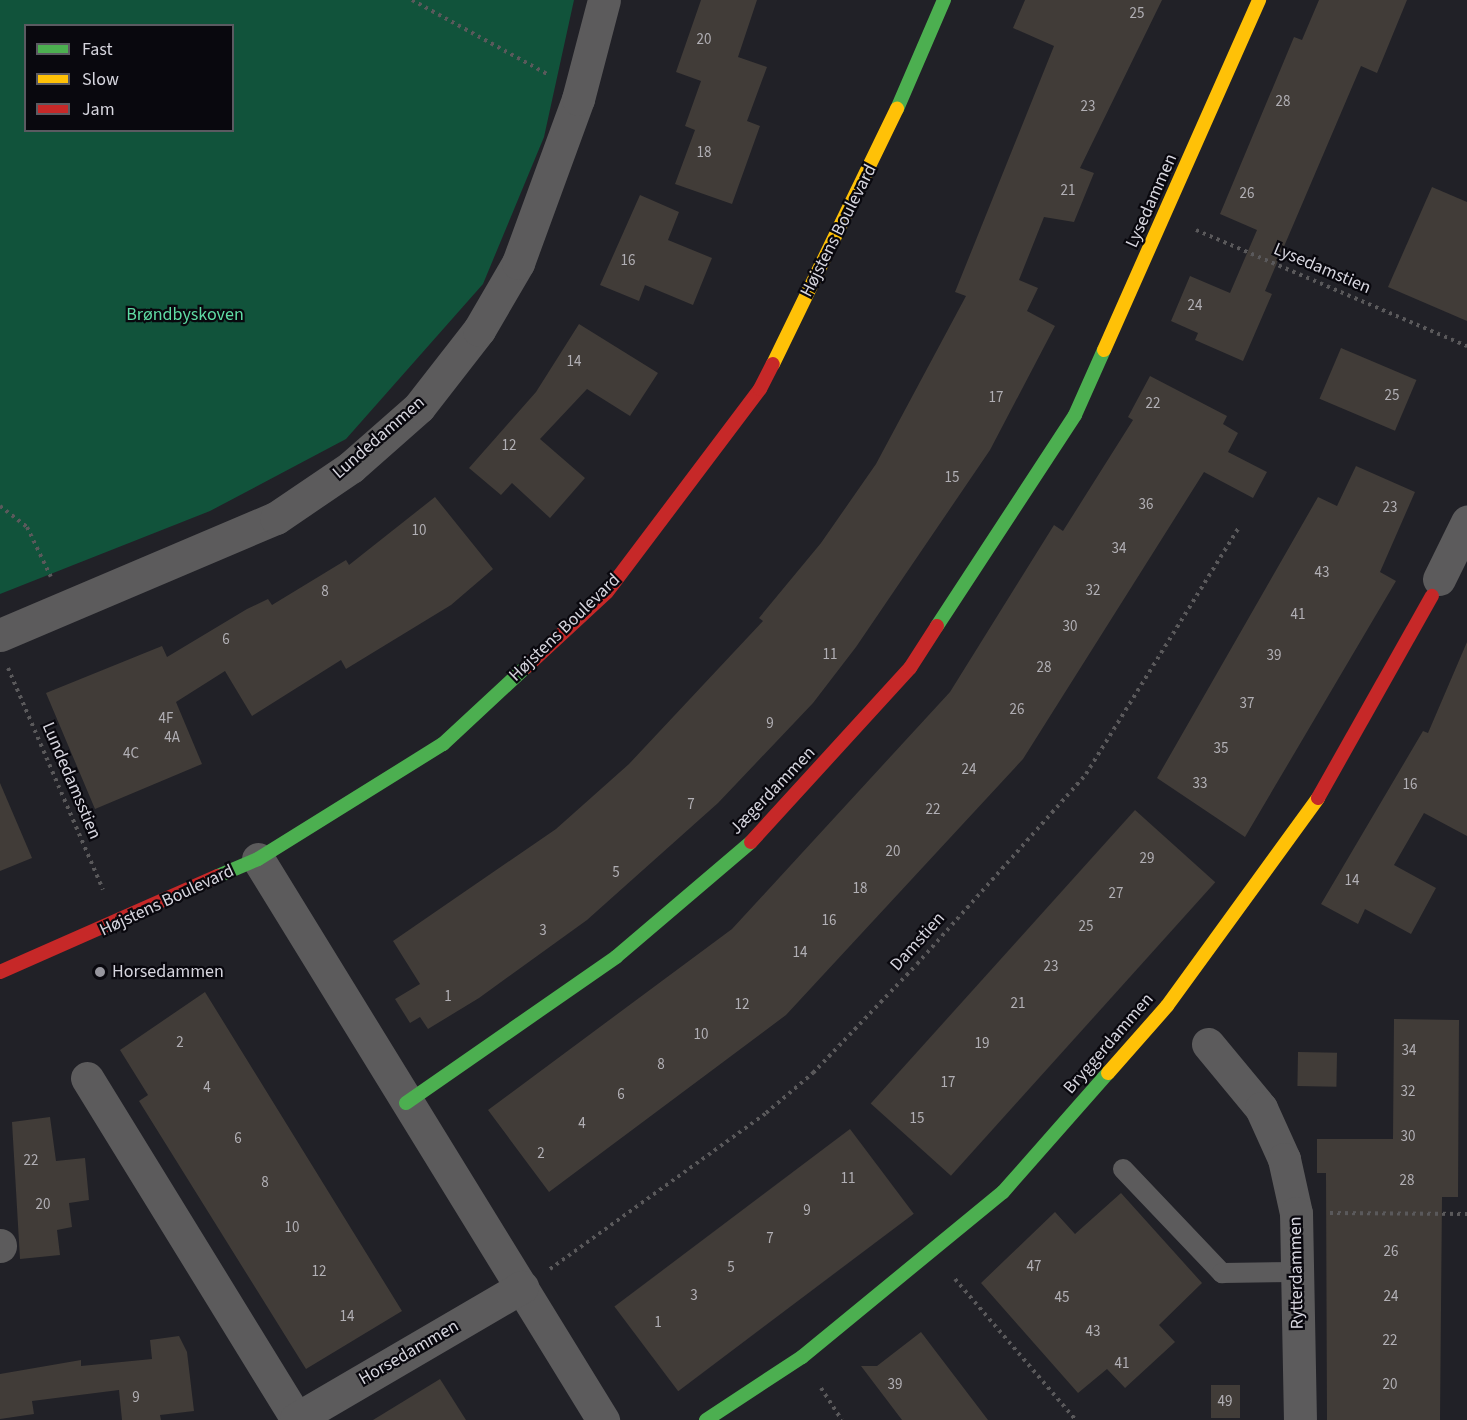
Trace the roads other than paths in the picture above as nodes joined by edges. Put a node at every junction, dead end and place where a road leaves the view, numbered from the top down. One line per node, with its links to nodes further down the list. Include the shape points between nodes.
1 (604, 0): 7 (street, Lundedammen, via 578,99 518,263 479,330 419,407 351,467 276,518 65,607)
2 (944, 0): 8 (street, Højstens Boulevard, via 870,172 760,389 607,592 443,744)
3 (1259, 0): 4 (street, Lysedammen)
4 (1075, 416): 12 (street, Jægerdammen, via 910,668 766,830 616,957)
5 (1467, 522): 6 (street)
6 (1435, 587): 18 (street, Bryggerdammen, via 1359,731 1219,941 1003,1192 929,1248 802,1357)
7 (2, 647)
8 (258, 859): 9 (street, Højstens Boulevard, via 119,924); 12 (street)
9 (0, 972)
10 (1208, 1044): 14 (street, Rytterdammen, via 1261,1108 1284,1159 1296,1213)
11 (87, 1078): 16 (street, Horsedammen)
12 (406, 1103): 15 (street)
13 (1123, 1169): 14 (lane, via 1222,1273)
14 (1297, 1272): 19 (street, Rytterdammen)
15 (522, 1287): 16 (street, Horsedammen); 17 (street)
16 (297, 1420)
17 (603, 1420)
18 (706, 1420)
19 (1300, 1420)

